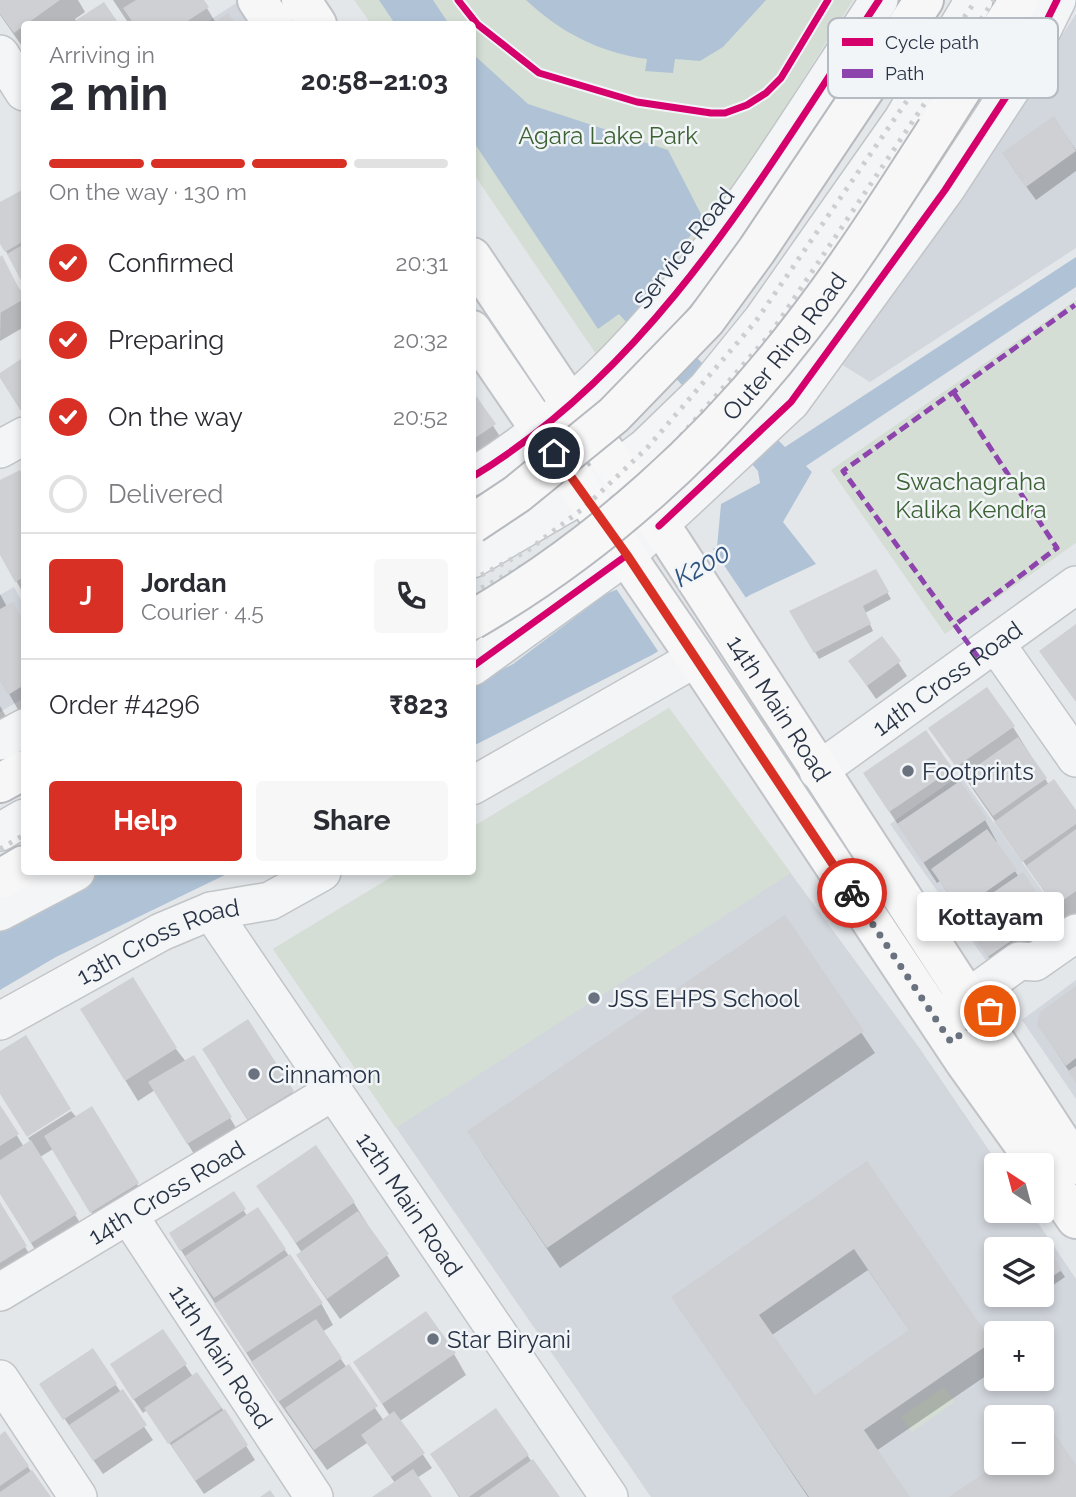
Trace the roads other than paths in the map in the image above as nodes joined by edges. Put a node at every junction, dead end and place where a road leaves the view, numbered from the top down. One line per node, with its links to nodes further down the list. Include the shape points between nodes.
1 (257, 0): 13 (main road)
2 (301, 0): 14 (main road)
3 (879, 0): 8 (street, Service Road)
4 (924, 0): 9 (main road, bridge)
5 (974, 0): 10 (street)
6 (1019, 0): 11 (main road, Outer Ring Road, bridge)
7 (1057, 0): 12 (street)
8 (867, 18)
9 (912, 18)
10 (963, 18)
11 (1007, 18)
12 (1048, 18)
13 (271, 21)
14 (315, 21)
15 (0, 54): 17 (street)
16 (828, 78): 24 (street, Service Road, via 769,169 675,295)
17 (21, 87)
18 (859, 98): 29 (main road, bridge, via 706,320 614,415)
19 (916, 98): 26 (street, via 762,320 707,388)
20 (956, 98): 34 (main road, Outer Ring Road, bridge, via 848,264 751,390 662,482 559,563)
21 (1005, 98): 30 (street, via 945,190 791,402)
22 (476, 263): 24 (main road, 14th Main Road)
23 (476, 336): 25 (main road, 14th Main Road)
24 (571, 405): 25 (street, Service Road); 26 (main road, 14th Main Road)
25 (540, 433): 27 (street, Service Road); 28 (main road, 14th Main Road)
26 (617, 469): 28 (street); 30 (main road, 14th Main Road)
27 (476, 474)
28 (583, 494): 31 (street); 32 (main road, 14th Main Road)
29 (476, 521)
30 (665, 533): 32 (street); 41 (main road, 14th Main Road)
31 (476, 557)
32 (630, 560): 36 (main road, 14th Main Road); 37 (street)
33 (1076, 585): 35 (street, 14th Cross Road)
34 (476, 617)
35 (996, 644): 40 (street); 41 (street, 14th Cross Road)
36 (690, 649): 44 (street); 54 (main road, 14th Main Road)
37 (476, 664)
38 (21, 730): 39 (street)
39 (0, 741)
40 (1076, 758)
41 (818, 771): 54 (main road, 14th Main Road)
42 (21, 772): 43 (main road)
43 (0, 783)
44 (476, 783)
45 (21, 820): 46 (street)
46 (0, 832)
47 (21, 867): 50 (main road)
48 (70, 875): 52 (street)
49 (317, 875): 51 (street, 13th Cross Road, via 270,901)
50 (0, 879)
51 (211, 911): 55 (street, 13th Cross Road, via 161,932); 56 (street, 12th Main Road)
52 (0, 912)
53 (1076, 933): 54 (street, via 1035,962 1035,979)
54 (959, 1020): 57 (main road, 14th Main Road); 58 (main road, 14th Main Road)
55 (0, 1021)
56 (334, 1091): 60 (street, 14th Cross Road); 66 (street, 12th Main Road)
57 (1032, 1153)
58 (1076, 1165)
59 (1054, 1187): 61 (main road, 14th Main Road)
60 (129, 1216): 62 (street, 14th Cross Road); 65 (street, 11th Main Road)
61 (1076, 1219)
62 (0, 1292)
63 (0, 1378): 64 (street)
64 (78, 1497)
65 (314, 1497)
66 (609, 1497)

